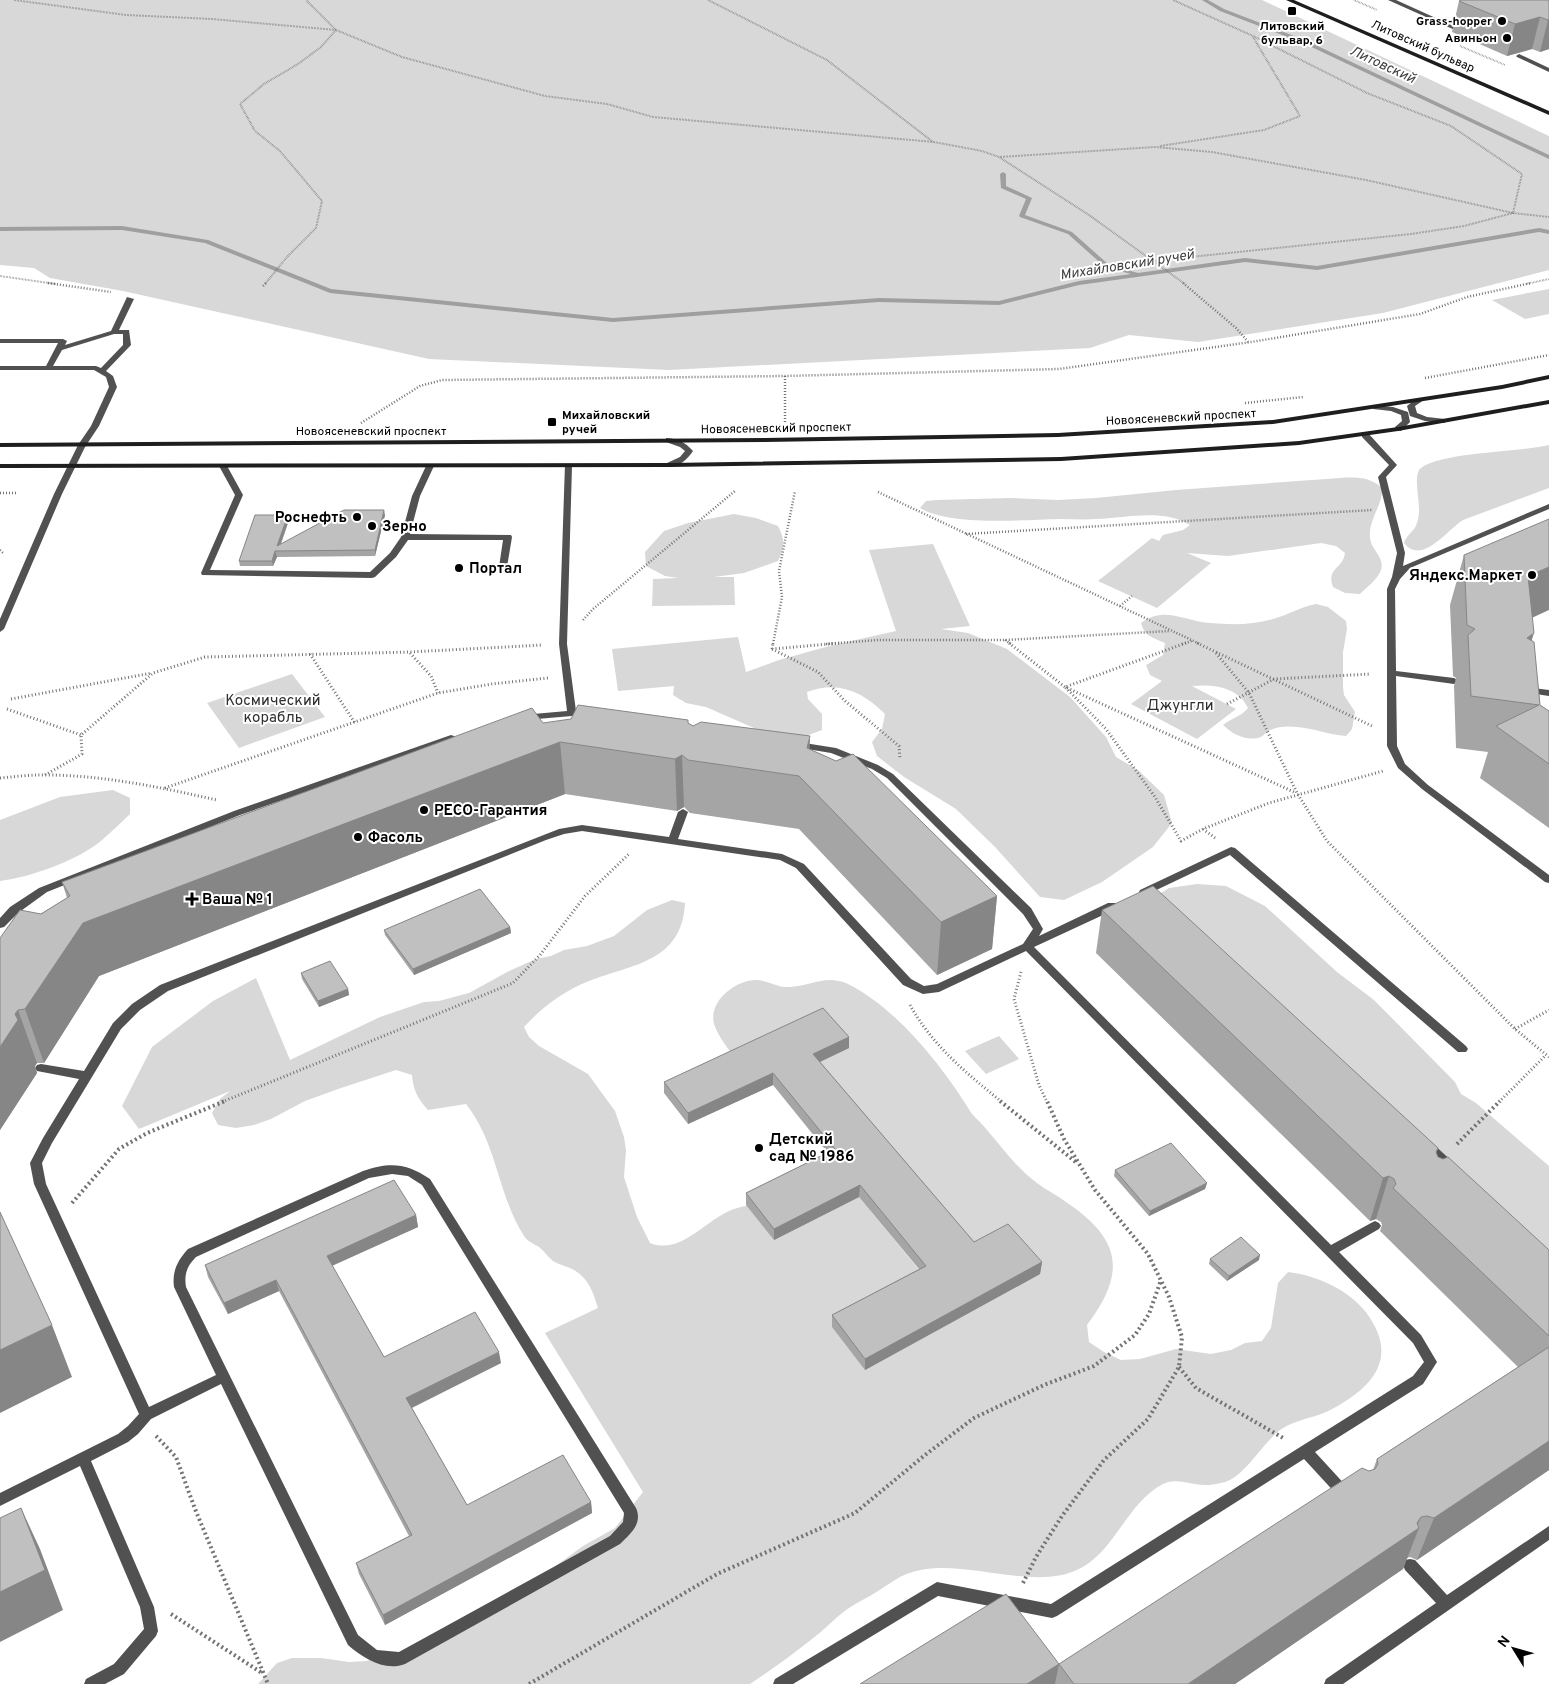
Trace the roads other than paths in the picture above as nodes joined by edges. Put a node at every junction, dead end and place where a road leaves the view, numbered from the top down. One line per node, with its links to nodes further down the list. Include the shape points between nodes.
1 (1289, 0): 6 (main road, Литовский бульвар)
2 (1391, 0): 3 (street)
3 (1457, 29)
4 (1518, 56): 5 (street)
5 (1549, 70)
6 (1549, 113)
7 (130, 299): 8 (street)
8 (114, 332): 10 (street); 13 (street, via 126,332 127,345)
9 (0, 341): 10 (street, via 63,341)
10 (58, 349): 12 (street)
11 (0, 368): 12 (street)
12 (48, 368): 13 (street, via 96,368)
13 (102, 372): 22 (street, via 109,376 113,387 95,426)
14 (1549, 377): 15 (main road, Новоясеневский проспект)
15 (1420, 400): 17 (main road, Новоясеневский проспект); 18 (street, via 1411,406 1413,414)
16 (1549, 402): 18 (main road)
17 (1376, 407): 19 (street, via 1405,414 1406,422); 21 (main road, Новоясеневский проспект, via 1273,422 1058,435)
18 (1442, 421): 19 (main road)
19 (1398, 429): 20 (main road)
20 (1365, 435): 28 (main road, via 1299,443 1061,460); 33 (street, via 1393,464 1382,477 1401,553)
21 (669, 440): 22 (main road, Новоясеневский проспект); 28 (street, via 689,451 683,459)
22 (82, 444): 23 (main road, Новоясеневский проспект); 29 (street)
23 (0, 445)
24 (0, 466): 29 (main road)
25 (223, 466): 26 (main road); 29 (main road); 31 (street, via 239,495 205,573 372,575 393,555)
26 (430, 466): 27 (main road); 31 (street, via 416,496)
27 (568, 466): 28 (main road); 39 (street, via 563,644)
28 (670, 466)
29 (71, 467): 34 (street)
30 (1549, 506): 33 (street, via 1407,566)
31 (404, 537): 32 (street, via 508,537)
32 (503, 567)
33 (1396, 578): 35 (street, via 1391,590)
34 (0, 629)
35 (1392, 673): 36 (street); 46 (street, via 1392,746 1401,766)
36 (1454, 681)
37 (1519, 689): 38 (street)
38 (1549, 693)
39 (572, 713): 40 (street); 41 (street)
40 (598, 717)
41 (513, 720)
42 (461, 735): 47 (street, via 238,813 43,890)
43 (784, 744): 48 (street, via 834,750 890,776 1027,911 1038,929)
44 (682, 812): 45 (street)
45 (672, 842): 48 (street, via 782,857 800,866 907,982 923,990 939,988); 51 (street, via 582,828 563,831 164,988 136,1007 117,1026)
46 (1549, 880)
47 (0, 924)
48 (1027, 946): 49 (street, via 1128,899 1153,892 1231,850); 55 (street)
49 (1462, 1049)
50 (41, 1068): 51 (street)
51 (86, 1076): 57 (street, via 36,1163 40,1184)
52 (1421, 1139): 53 (street)
53 (1462, 1177)
54 (1375, 1226): 55 (street)
55 (1330, 1251): 58 (street, via 1417,1338 1431,1362 1418,1380)
56 (224, 1377): 56 (street, via 180,1287 178,1276 183,1262 192,1253 367,1174 392,1169 411,1172 426,1182 614,1483 631,1512 630,1525 615,1540 400,1659 383,1659 369,1654 353,1640); 57 (street)
57 (144, 1418): 59 (street, via 123,1438)
58 (1305, 1451): 61 (street); 66 (street, via 1052,1611 937,1589)
59 (84, 1459): 60 (street); 65 (street, via 143,1596 150,1631 119,1669)
60 (0, 1500)
61 (1355, 1505)
62 (1549, 1532): 64 (street)
63 (1410, 1565): 64 (street)
64 (1446, 1604): 67 (street)
65 (91, 1684)
66 (780, 1684)
67 (1331, 1684)

